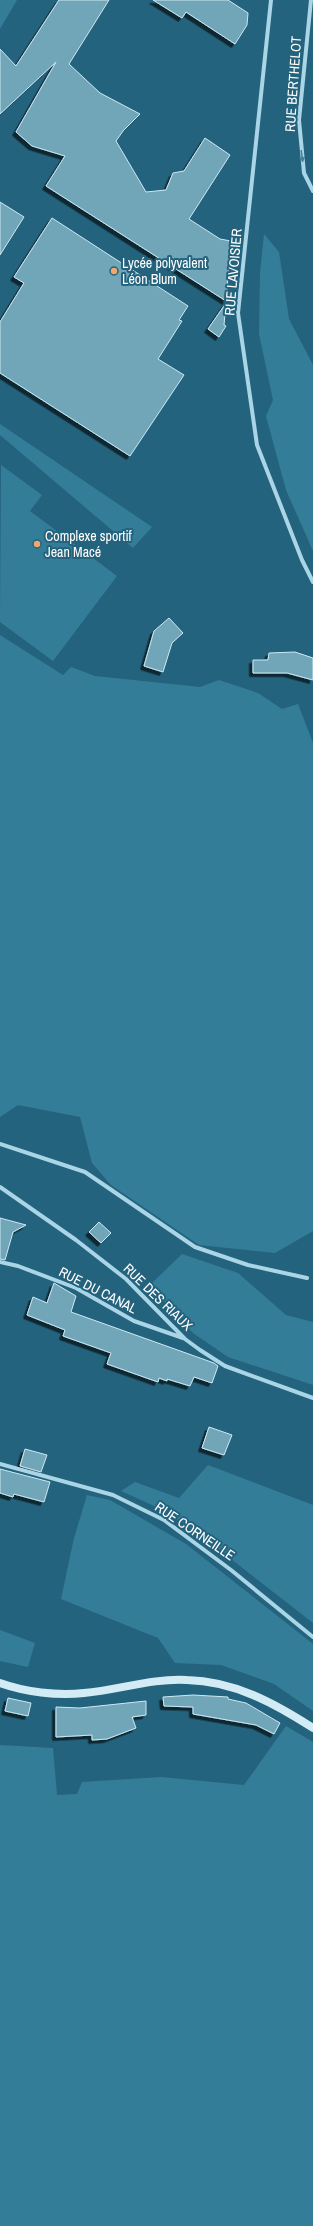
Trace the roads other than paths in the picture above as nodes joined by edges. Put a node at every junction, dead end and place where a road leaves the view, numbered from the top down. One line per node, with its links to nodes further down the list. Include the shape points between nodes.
1 (271, 0): 4 (street, RUE LAVOISIER, via 238,313 257,445 285,519)
2 (311, 0): 3 (street, RUE BERTHELOT, one-way to 3, via 299,120 304,172)
3 (313, 190)
4 (313, 582)
5 (0, 1144): 8 (street, via 85,1172 195,1247 248,1265)
6 (0, 1187): 9 (street, RUE DES RIAUX, via 76,1240 126,1279)
7 (0, 1262): 9 (street, RUE DU CANAL, via 18,1266 76,1288 134,1321)
8 (307, 1278)
9 (185, 1339): 10 (street, RUE DES RIAUX, via 224,1366)
10 (313, 1398)
11 (0, 1464): 12 (street, RUE CORNEILLE, via 113,1495 164,1520)
12 (313, 1636)
13 (0, 1683): 14 (street, via 43,1692 84,1694 155,1681 200,1681 242,1690 280,1707)
14 (313, 1728)

